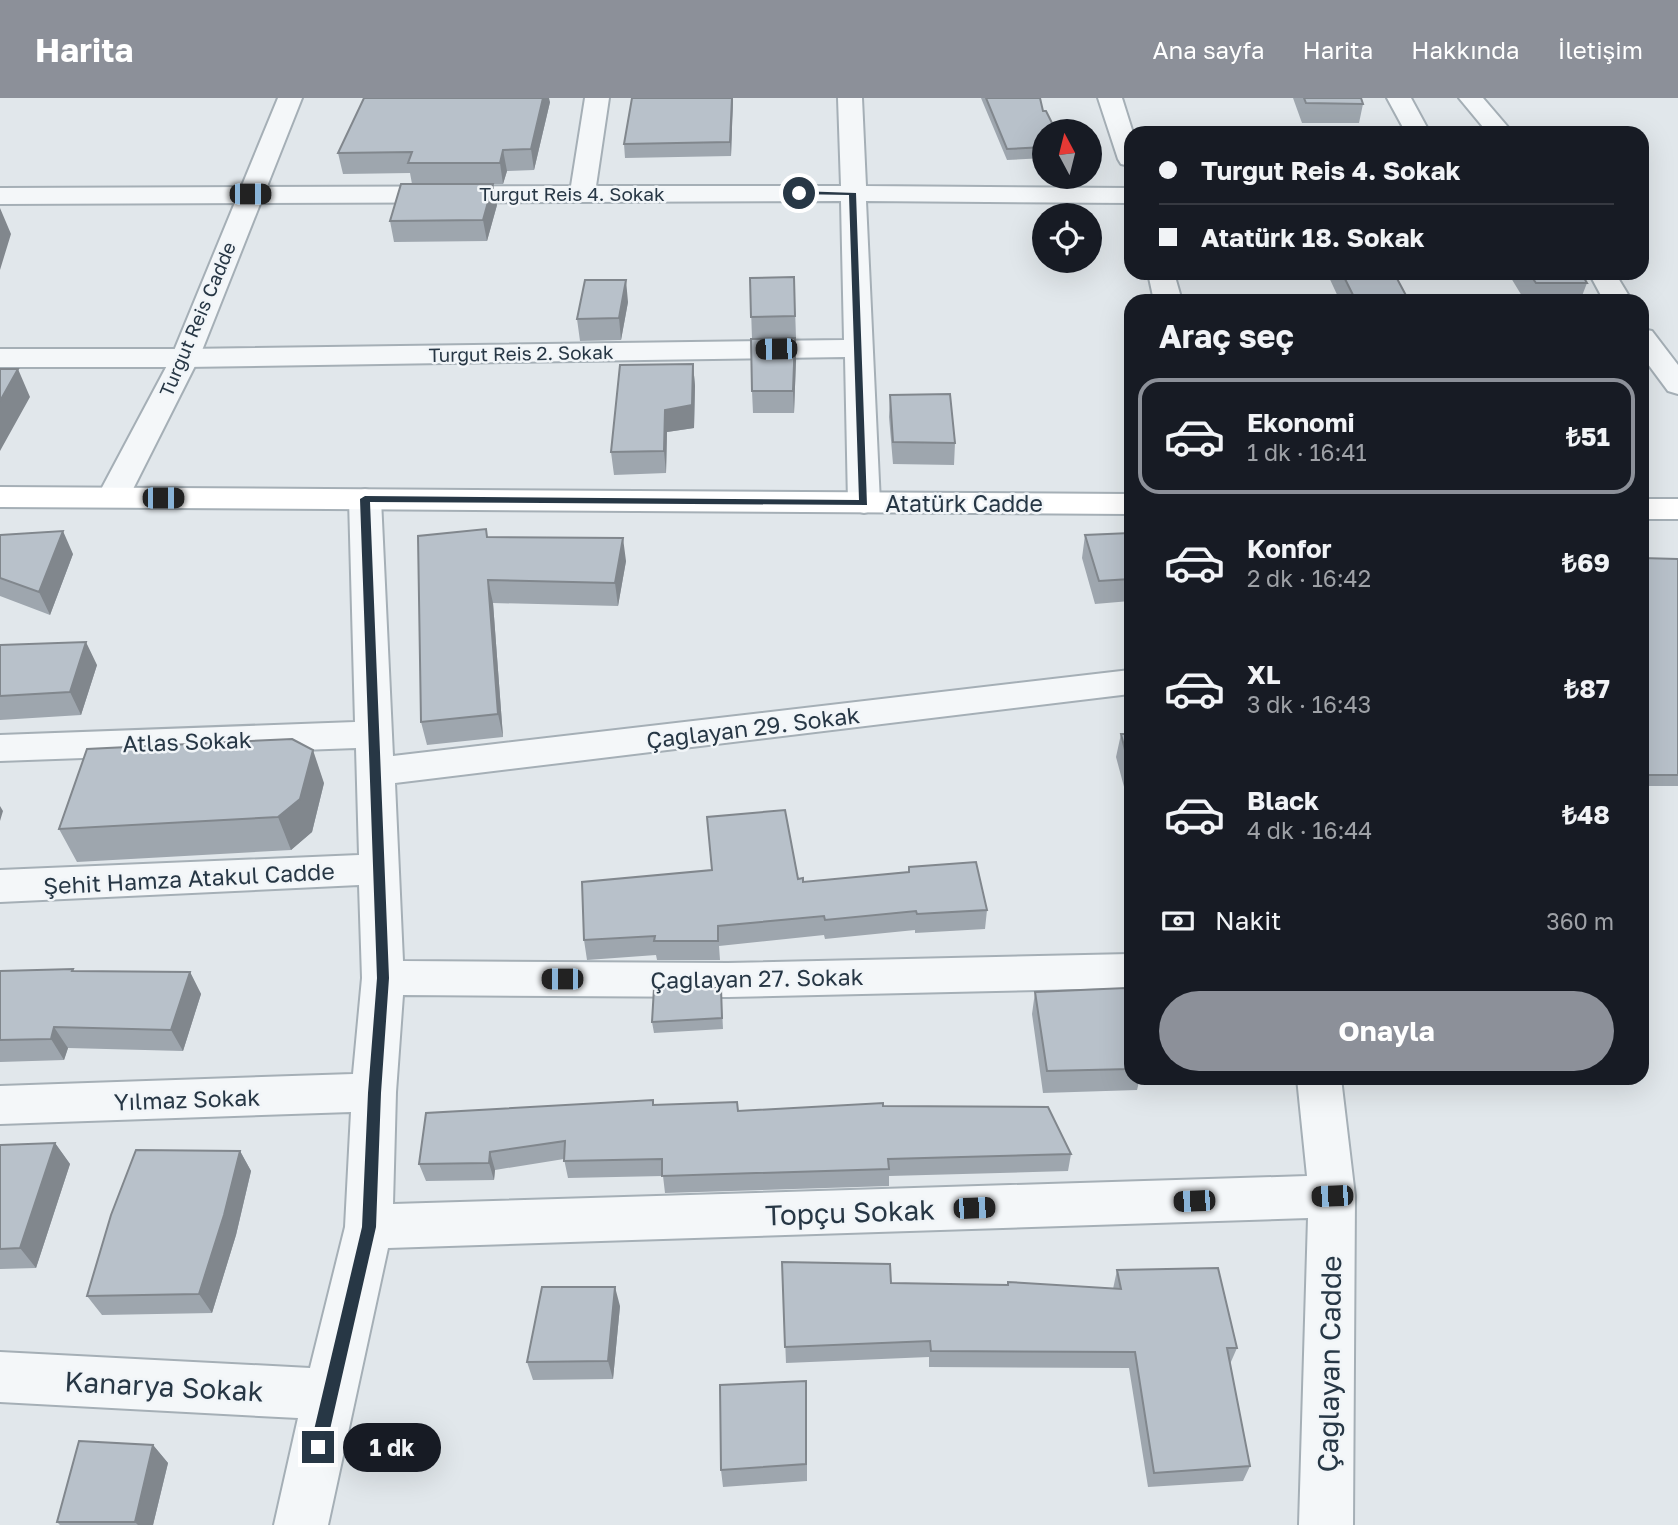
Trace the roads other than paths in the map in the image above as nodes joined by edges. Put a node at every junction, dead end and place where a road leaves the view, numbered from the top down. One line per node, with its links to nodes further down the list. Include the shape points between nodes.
1 (290, 98): 12 (street, Turgut Reis Cadde)
2 (597, 98): 10 (street)
3 (850, 98): 11 (street)
4 (1110, 98): 9 (street)
5 (1399, 98): 7 (street)
6 (1471, 98): 8 (street)
7 (1414, 126)
8 (1495, 126)
9 (1124, 141)
10 (582, 193): 11 (street, Turgut Reis 4. Sokak); 12 (street, Turgut Reis 4. Sokak)
11 (853, 193): 14 (street, Turgut Reis 4. Sokak); 16 (street)
12 (250, 194): 13 (street, Turgut Reis 4. Sokak); 18 (street, Turgut Reis Cadde)
13 (0, 196)
14 (1124, 196)
15 (1649, 346): 19 (street)
16 (857, 348): 18 (street, Turgut Reis 2. Sokak); 23 (street)
17 (0, 358): 18 (street, Turgut Reis 2. Sokak)
18 (185, 358): 21 (street, Turgut Reis Cadde)
19 (1678, 385)
20 (0, 497): 21 (main road, Atatürk Cadde)
21 (113, 498): 22 (main road, Atatürk Cadde)
22 (365, 499): 23 (main road, Atatürk Cadde); 29 (street)
23 (864, 503): 24 (main road, Atatürk Cadde)
24 (1124, 504)
25 (1649, 509): 26 (main road)
26 (1678, 509)
27 (1124, 683): 29 (street, Çağlayan 29. Sokak)
28 (0, 748): 29 (street, Atlas Sokak)
29 (374, 753): 30 (street)
30 (379, 869): 31 (street, Şehit Hamza Atakul Cadde); 33 (street)
31 (0, 886)
32 (1124, 971): 33 (street, Çağlayan 27. Sokak, via 728,980)
33 (383, 978): 35 (street)
34 (1320, 1085): 37 (street, Çağlayan Cadde)
35 (374, 1093): 36 (street, Yılmaz Sokak); 38 (street)
36 (0, 1105)
37 (1332, 1196): 38 (street, Topçu Sokak); 42 (street, Çağlayan Cadde)
38 (369, 1227): 40 (street)
39 (0, 1377): 40 (street, Kanarya Sokak)
40 (329, 1394): 41 (street)
41 (301, 1525)
42 (1326, 1525)

